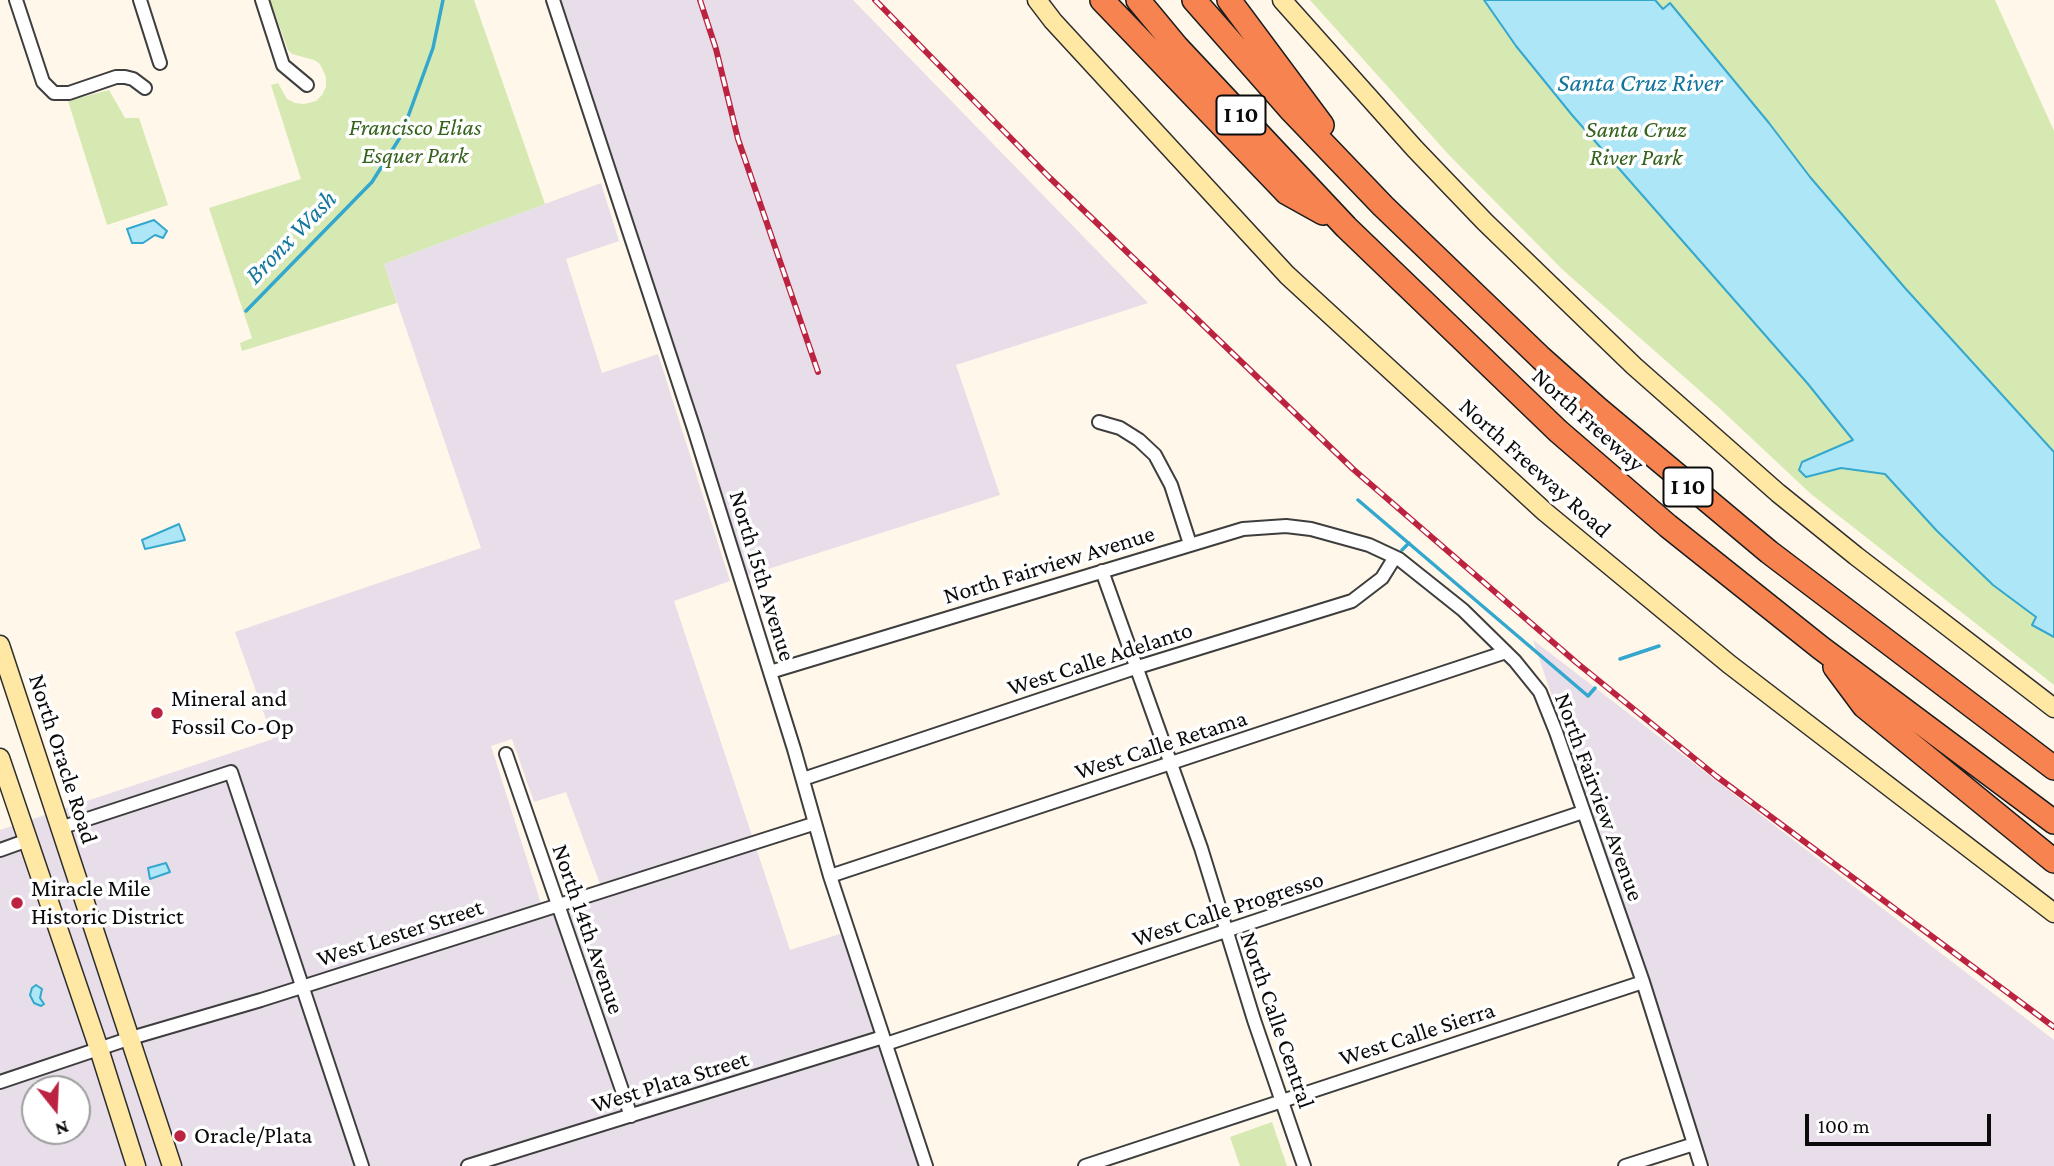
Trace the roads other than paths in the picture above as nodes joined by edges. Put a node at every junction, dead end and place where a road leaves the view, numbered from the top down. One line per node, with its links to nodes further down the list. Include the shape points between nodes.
1 (16, 0): 13 (street, via 43,82 54,93 69,93 116,77 133,79)
2 (140, 0): 11 (street)
3 (262, 0): 12 (street, via 283,65)
4 (553, 0): 24 (street, North 15th Avenue)
5 (1037, 0): 40 (main road, North Freeway Road, via 1287,275 1545,512 1729,664)
6 (1102, 0): 15 (highway, via 1287,193)
7 (1138, 0): 15 (highway, North Freeway / I 10)
8 (1194, 0): 14 (highway, North Freeway / I 10)
9 (1229, 0): 14 (highway)
10 (1282, 0): 25 (main road, via 1485,222 1634,366 1807,517)
11 (160, 63)
12 (307, 85)
13 (145, 88)
14 (1383, 206): 29 (highway, North Freeway / I 10, via 1541,358 1696,494)
15 (1346, 228): 21 (highway, North Freeway / I 10, via 1558,431)
16 (1099, 422): 17 (street, via 1120,428 1155,455 1171,485)
17 (1190, 544): 18 (street, North Fairview Avenue, via 1243,528 1286,526 1369,545); 19 (street, North Fairview Avenue)
18 (1395, 557): 22 (street, North Fairview Avenue, via 1463,610); 23 (street, West Calle Adelanto, via 1382,578 1352,601)
19 (1102, 571): 23 (street, North Calle Central); 24 (street, North Fairview Avenue)
20 (0, 646): 34 (main road, North Oracle Road)
21 (1821, 648): 32 (highway, North Freeway / I 10); 37 (highway, via 1864,706)
22 (1506, 652): 28 (street, West Calle Retama); 31 (street, North Fairview Avenue, via 1539,692)
23 (1138, 667): 28 (street, North Calle Central); 30 (street, West Calle Adelanto)
24 (770, 672): 30 (street, North 15th Avenue)
25 (2054, 708)
26 (506, 754): 39 (street, North 14th Avenue)
27 (0, 758): 35 (main road)
28 (1171, 764): 38 (street, West Calle Retama); 41 (street, North Calle Central)
29 (2054, 767)
30 (803, 779): 33 (street, North 15th Avenue)
31 (1583, 812): 41 (street, West Calle Progresso); 42 (street, North Fairview Avenue)
32 (2054, 822)
33 (813, 824): 38 (street, North 15th Avenue); 39 (street, West Lester Street)
34 (60, 828): 43 (street, via 230,772); 44 (main road, North Oracle Road)
35 (28, 840): 36 (street); 46 (main road)
36 (0, 850)
37 (2054, 861)
38 (830, 876): 45 (street, North 15th Avenue)
39 (558, 906): 43 (street, West Lester Street); 49 (street, North 14th Avenue)
40 (2054, 914)
41 (1225, 933): 45 (street, West Calle Progresso); 48 (street, North Calle Central)
42 (1643, 982): 48 (street, West Calle Sierra); 50 (street, North Fairview Avenue)
43 (302, 987): 44 (street, West Lester Street); 53 (street)
44 (131, 1038): 46 (street, West Lester Street); 52 (main road, North Oracle Road)
45 (884, 1041): 49 (street, West Plata Street); 55 (street, North 15th Avenue)
46 (99, 1048): 47 (street, West Lester Street); 51 (main road)
47 (0, 1083)
48 (1283, 1100): 56 (street, West Calle Sierra); 57 (street, North Calle Central)
49 (631, 1116): 54 (street, West Plata Street)
50 (1694, 1144): 58 (street); 59 (street, North Fairview Avenue)
51 (136, 1166)
52 (172, 1166)
53 (362, 1166)
54 (468, 1166)
55 (926, 1166)
56 (1085, 1166)
57 (1304, 1166)
58 (1625, 1166)
59 (1701, 1166)

